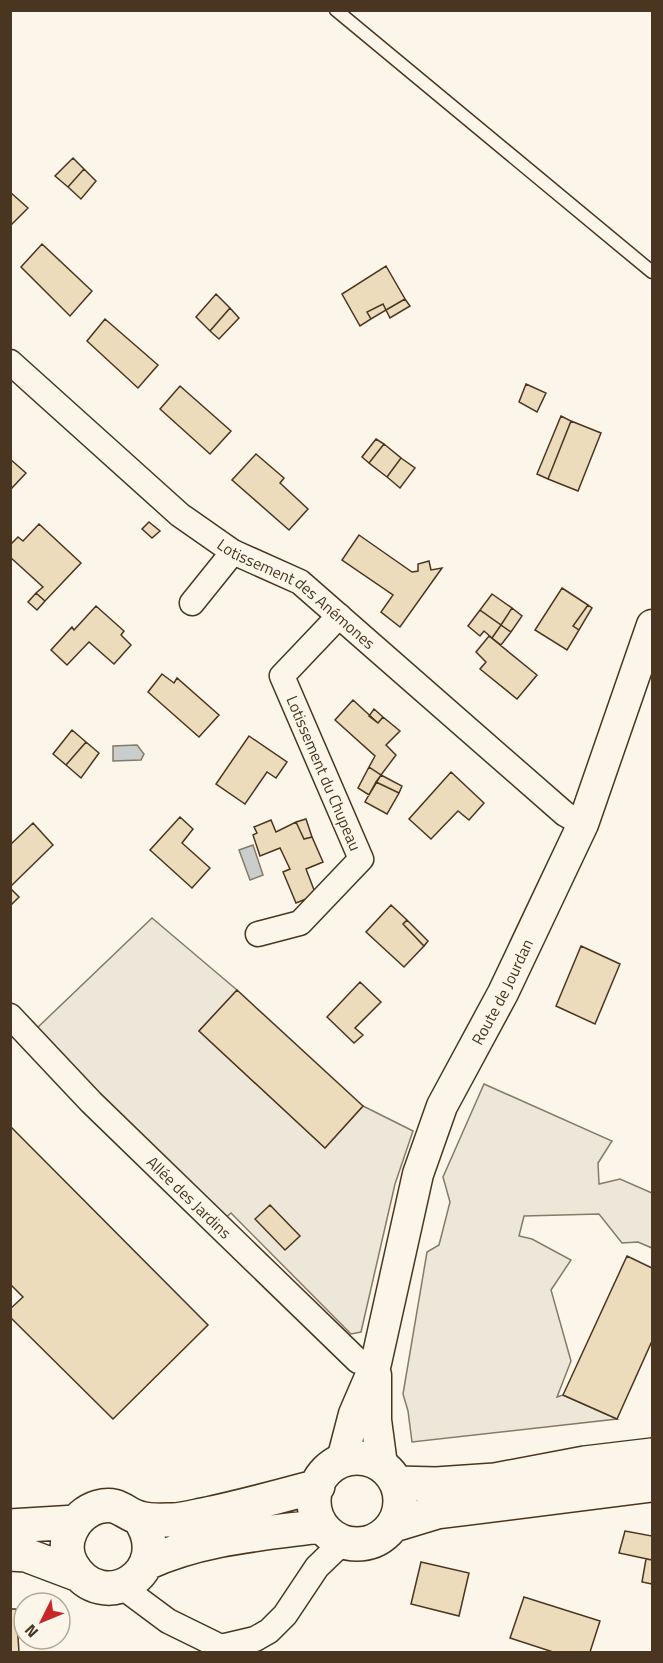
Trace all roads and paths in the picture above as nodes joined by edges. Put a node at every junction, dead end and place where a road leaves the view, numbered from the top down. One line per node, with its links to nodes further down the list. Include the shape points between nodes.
1 (336, 10): 2 (lane)
2 (652, 272)
3 (10, 362): 4 (street, Lotissement des Anémones, via 180,515)
4 (233, 552): 5 (street); 6 (street, Lotissement des Anémones, via 300,582)
5 (192, 603)
6 (339, 616): 8 (street, Lotissement des Anémones, via 566,814); 9 (street, Lotissement du Chupeau, via 282,676 361,858 300,923)
7 (652, 625): 8 (street, Route de Jourdan)
8 (583, 824): 11 (street, Route de Jourdan, via 503,993 442,1106 418,1174)
9 (258, 934)
10 (10, 1016): 11 (street, Allée des Jardins, via 91,1102 358,1361)
11 (376, 1363): 13 (street, Route de Jourdan, via 354,1414); 14 (street, Route de Jourdan, via 376,1420)
12 (652, 1455): 14 (main road, via 495,1480 436,1484)
13 (342, 1460): 14 (main road, via 358,1457); 16 (main road, via 323,1474)
14 (390, 1474): 19 (main road, via 401,1497)
15 (652, 1485): 19 (main road, via 437,1512)
16 (318, 1486): 17 (main road, via 174,1520); 21 (main road, via 313,1499)
17 (139, 1518): 18 (main road, via 127,1510 99,1506); 23 (main road, via 149,1539)
18 (76, 1522): 20 (main road); 24 (main road, via 69,1535 68,1549)
19 (394, 1525): 21 (main road, via 372,1542 357,1545)
20 (10, 1526)
21 (332, 1534): 23 (main road, via 230,1538 177,1550); 26 (street, via 317,1567 285,1615 269,1631)
22 (10, 1554): 24 (main road, via 26,1555)
23 (147, 1563): 25 (main road, via 141,1573)
24 (79, 1575): 25 (main road, via 98,1587)
25 (121, 1586): 27 (street, via 168,1621)
26 (264, 1646): 27 (street)
27 (222, 1650)

